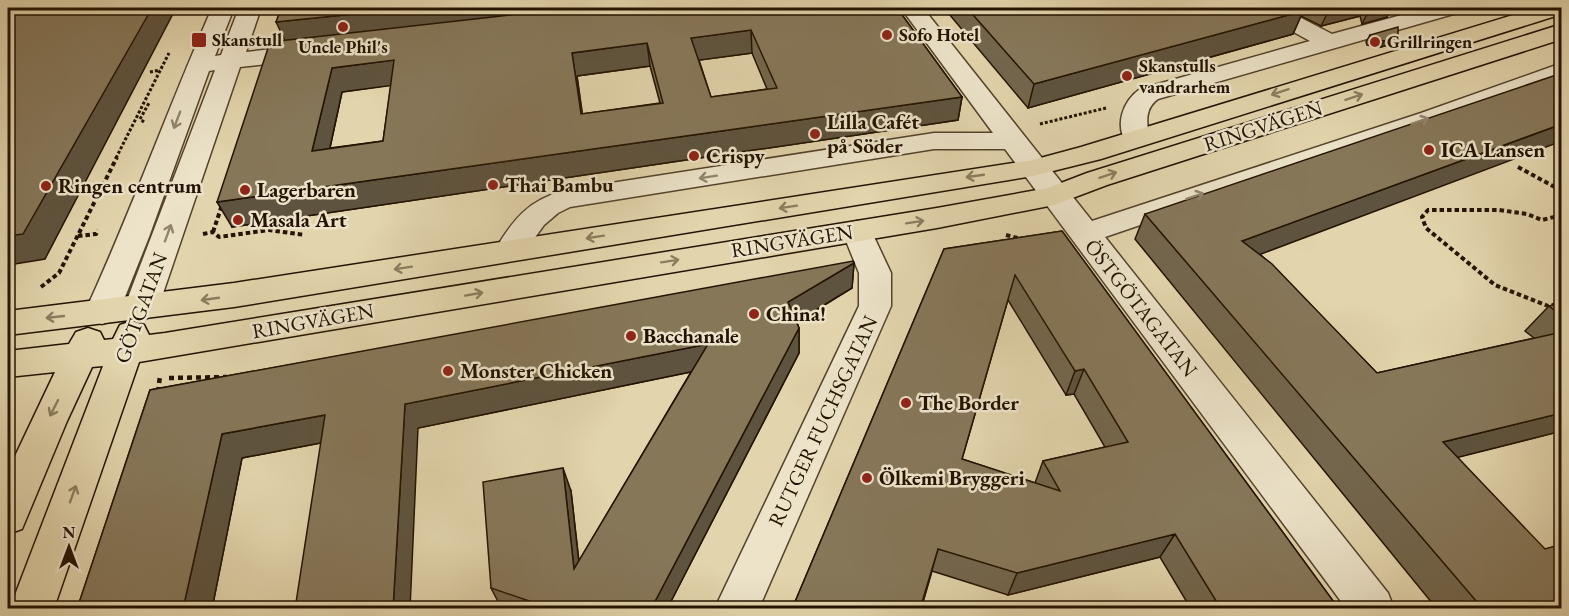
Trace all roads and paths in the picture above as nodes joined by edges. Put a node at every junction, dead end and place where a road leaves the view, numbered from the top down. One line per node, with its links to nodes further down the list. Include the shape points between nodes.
1 (223, 8): 12 (street, GÖTGATAN)
2 (250, 8): 11 (street, GÖTGATAN)
3 (912, 8): 18 (street, ÖSTGÖTAGATAN)
4 (1267, 8): 8 (street)
5 (1449, 8): 8 (street)
6 (1557, 8): 17 (main road, RINGVÄGEN, one-way to 17)
7 (1560, 34): 22 (main road, RINGVÄGEN, one-way to 7)
8 (1329, 42): 16 (street, via 1162,89)
9 (172, 48): 13 (path)
10 (326, 50): 11 (street)
11 (230, 61): 12 (street); 36 (street, GÖTGATAN, one-way to 11)
12 (198, 65): 37 (street, GÖTGATAN, one-way to 37)
13 (161, 70): 15 (path); 32 (path)
14 (1562, 70): 29 (street, one-way to 14)
15 (150, 72)
16 (1141, 99): 17 (street, via 1132,115); 18 (path, via 1029,127)
17 (1136, 138): 20 (main road, RINGVÄGEN)
18 (1012, 141): 20 (street, ÖSTGÖTAGATAN); 33 (street, one-way to 33, via 934,141 566,199 531,219)
19 (1518, 167): 21 (path)
20 (1033, 168): 22 (street, ÖSTGÖTAGATAN); 23 (main road, RINGVÄGEN, one-way to 23)
21 (1561, 191)
22 (1054, 196): 27 (main road, RINGVÄGEN, one-way to 22); 29 (street, ÖSTGÖTAGATAN)
23 (846, 198): 27 (main road); 33 (main road, RINGVÄGEN, one-way to 33)
24 (222, 204): 28 (path)
25 (1562, 215): 35 (path, via 1542,220 1508,211 1452,208 1428,210 1422,217 1426,228 1495,285 1548,306)
26 (97, 231): 32 (path)
27 (857, 231): 41 (main road, RINGVÄGEN, one-way to 27); 45 (street, RUTGER FUCHSGATAN, via 875,273 876,306)
28 (213, 232): 30 (path); 31 (path, via 219,237 269,230)
29 (1084, 234): 46 (street, ÖSTGÖTAGATAN)
30 (200, 235)
31 (305, 235)
32 (77, 236): 34 (path, via 59,273)
33 (510, 250): 36 (main road, RINGVÄGEN, one-way to 36)
34 (33, 293)
35 (1562, 303)
36 (141, 308): 37 (main road, RINGVÄGEN); 41 (main road, GÖTGATAN)
37 (102, 312): 38 (main road, RINGVÄGEN, one-way to 38); 39 (main road, GÖTGATAN)
38 (8, 323)
39 (81, 356): 40 (main road, RINGVÄGEN); 41 (main road, RINGVÄGEN); 43 (main road, GÖTGATAN, one-way to 43, via 48,421)
40 (8, 364)
41 (120, 368): 42 (path, via 160,379); 44 (main road, GÖTGATAN, one-way to 41)
42 (237, 376)
43 (8, 516)
44 (32, 609)
45 (737, 609)
46 (1372, 609)

